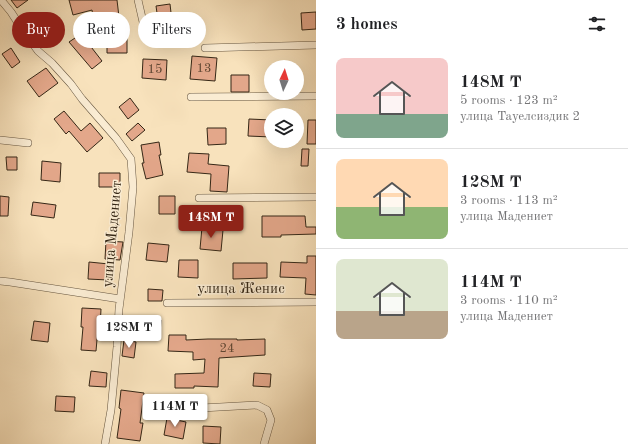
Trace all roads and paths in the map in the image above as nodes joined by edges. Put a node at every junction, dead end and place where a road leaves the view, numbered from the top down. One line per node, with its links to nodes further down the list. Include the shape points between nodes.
1 (1, 0): 13 (street, улица Мадениет, via 38,51 71,84 131,159 133,187)
2 (138, 0): 3 (street)
3 (141, 12)
4 (316, 45): 5 (street)
5 (206, 48)
6 (316, 96): 7 (street)
7 (191, 97)
8 (0, 140): 9 (street)
9 (28, 143)
10 (316, 197): 11 (street)
11 (199, 198)
12 (0, 281): 13 (street)
13 (120, 299): 17 (street, улица Мадениет, via 111,410)
14 (316, 302): 15 (street, улица Женис)
15 (167, 303)
16 (165, 410): 18 (street, via 258,405 267,410 271,420)
17 (105, 444)
18 (264, 444)

